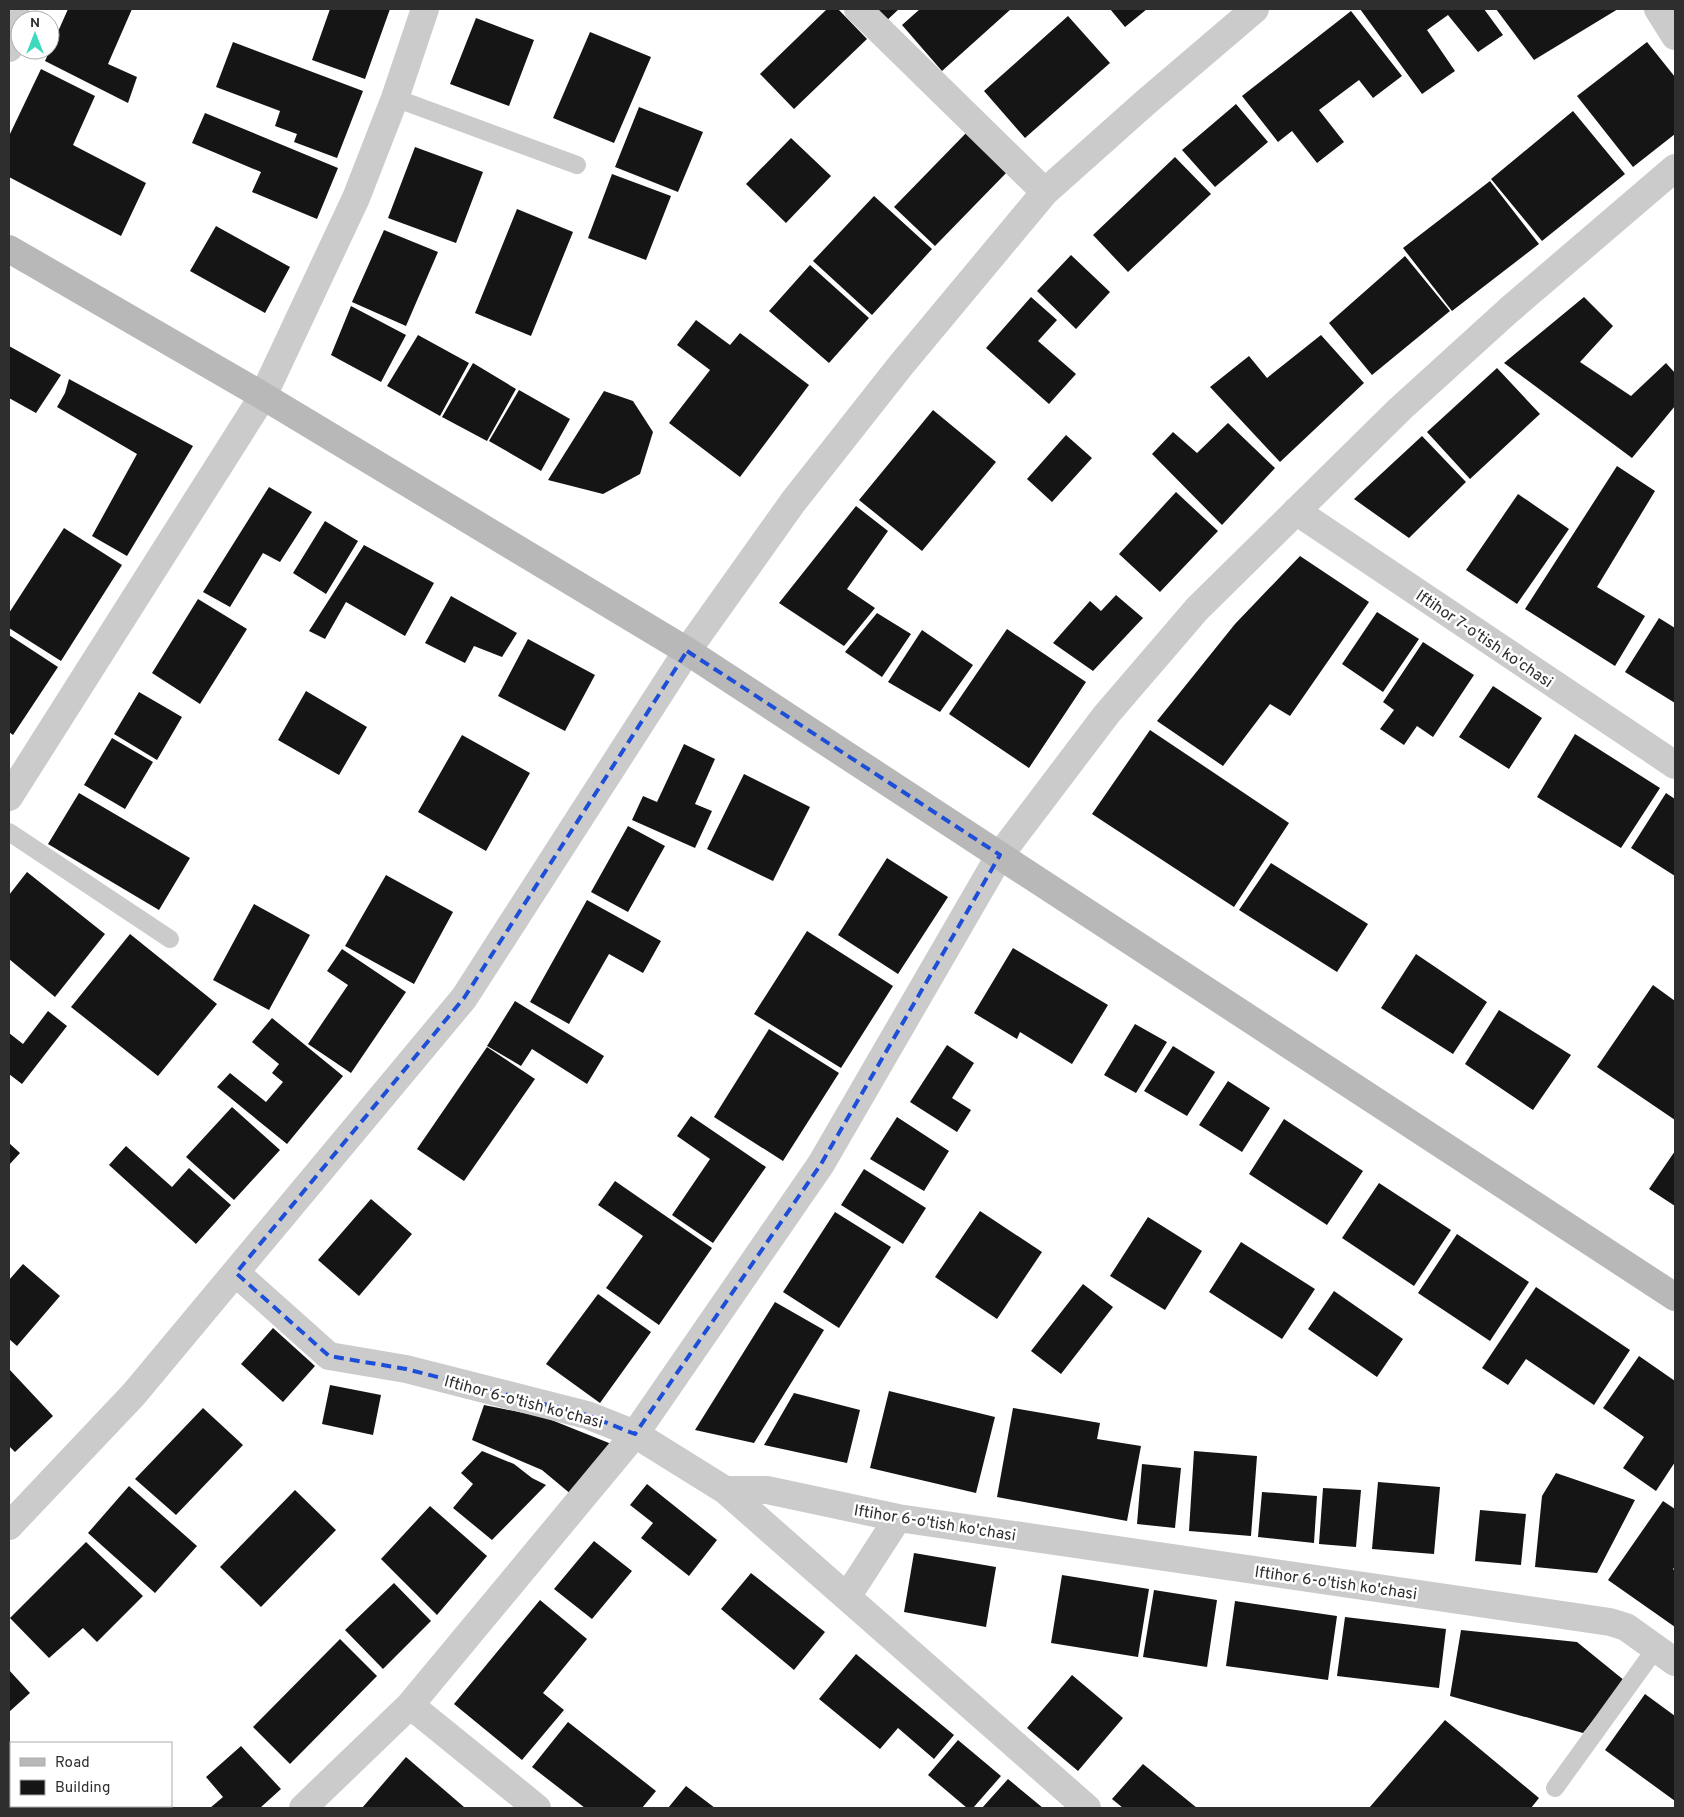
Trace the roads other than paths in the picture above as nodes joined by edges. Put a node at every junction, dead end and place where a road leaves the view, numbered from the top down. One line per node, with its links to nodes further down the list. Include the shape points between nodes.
1 (425, 9): 6 (street)
2 (858, 9): 9 (street)
3 (1658, 9): 5 (street)
4 (1249, 10): 9 (street)
5 (1675, 36)
6 (395, 98): 7 (lane); 11 (street, via 356,198)
7 (578, 165)
8 (1675, 168): 12 (street, via 1509,310 1400,409)
9 (1045, 192): 13 (street, via 901,365 793,502)
10 (9, 249): 11 (street)
11 (263, 396): 13 (street); 15 (street)
12 (1296, 511): 14 (street, Iftihor 7-o'tish ko'chasi); 17 (street, via 1197,609 1106,715)
13 (687, 651): 17 (street); 19 (street, via 464,998)
14 (1675, 765)
15 (9, 797)
16 (9, 832): 18 (lane)
17 (1000, 854): 20 (street); 21 (street, via 820,1164)
18 (170, 939)
19 (236, 1273): 21 (street, Iftihor 6-o'tish ko'chasi, via 329,1356 406,1369 587,1415); 23 (street, via 134,1394)
20 (1675, 1297)
21 (635, 1434): 22 (street, Iftihor 6-o'tish ko'chasi); 27 (street)
22 (725, 1490): 24 (street, Iftihor 6-o'tish ko'chasi, via 766,1490); 25 (street)
23 (12, 1518)
24 (898, 1518): 25 (street); 26 (street, Iftihor 6-o'tish ko'chasi, via 1622,1624)
25 (847, 1597): 31 (street)
26 (1666, 1655): 28 (lane)
27 (410, 1704): 29 (street); 30 (street)
28 (1555, 1788)
29 (303, 1808)
30 (537, 1808)
31 (1087, 1808)

